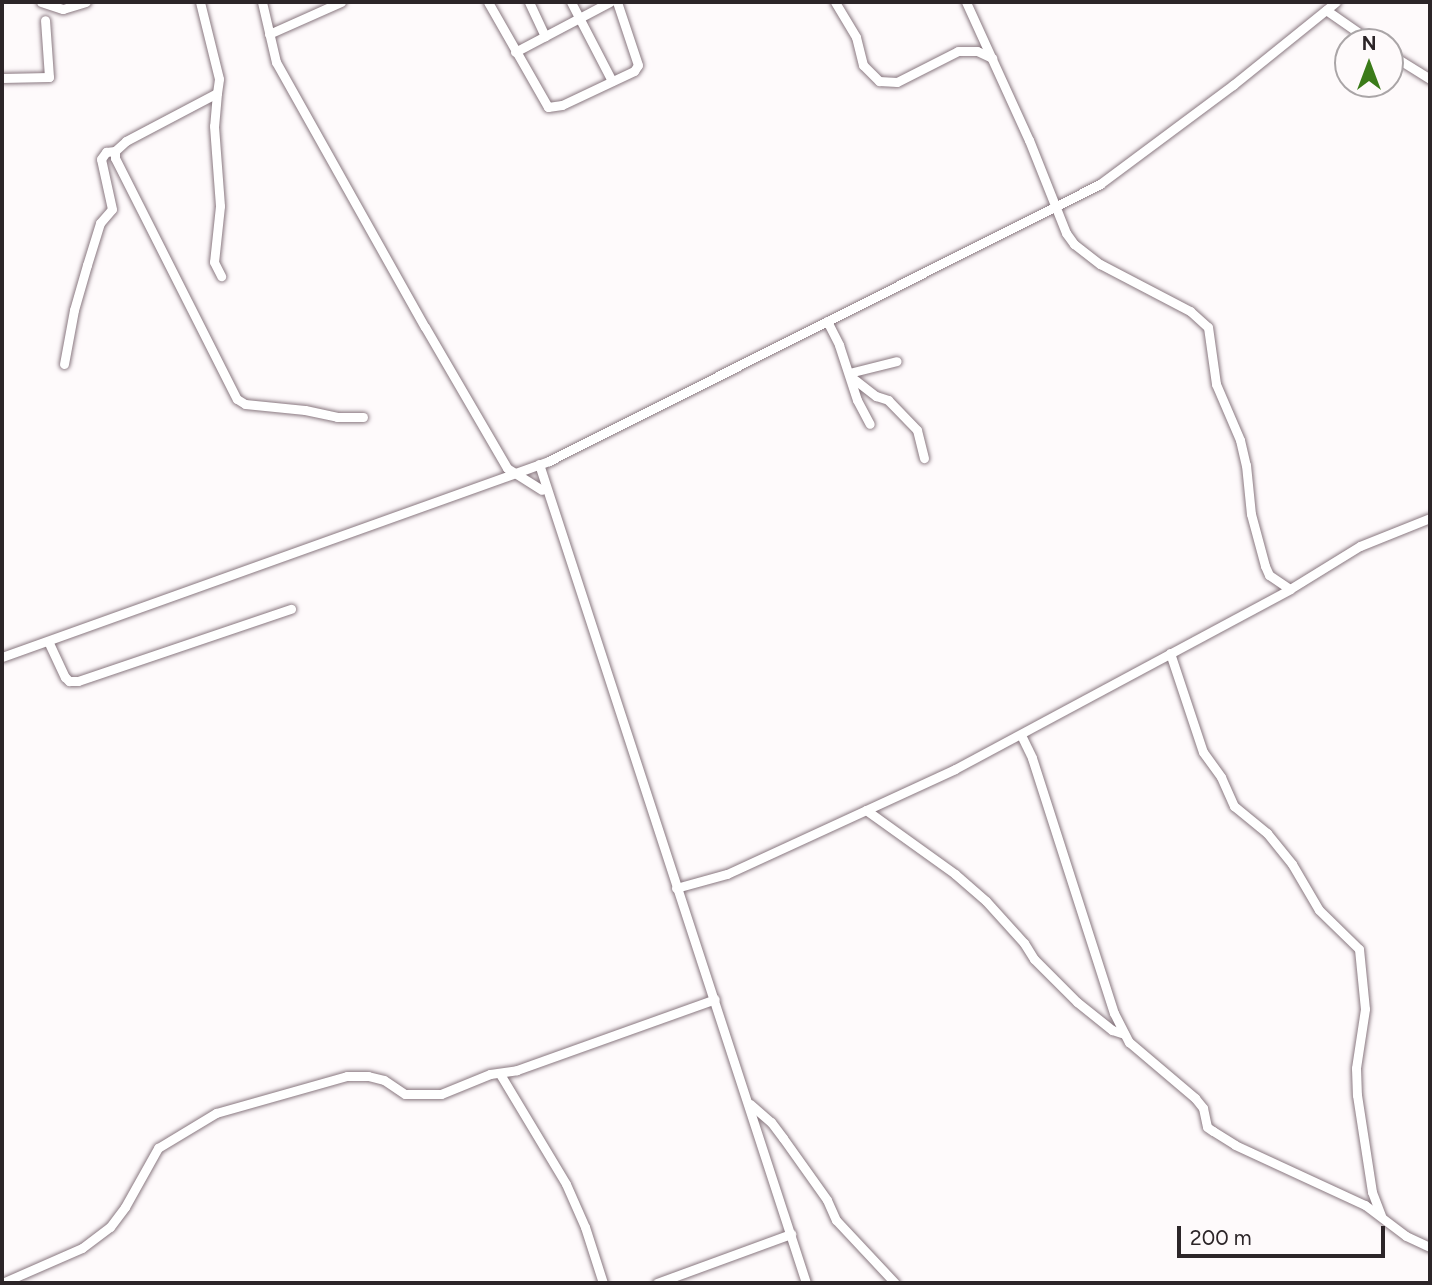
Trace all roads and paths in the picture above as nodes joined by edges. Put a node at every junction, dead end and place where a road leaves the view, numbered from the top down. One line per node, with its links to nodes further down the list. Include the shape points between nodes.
1 (41, 2): 2 (street, via 63,9)
2 (86, 2)
3 (200, 2): 26 (street, via 219,79)
4 (262, 2): 18 (street)
5 (341, 2): 18 (street)
6 (488, 2): 20 (street)
7 (528, 2): 19 (street)
8 (571, 2): 15 (street)
9 (610, 2): 15 (street)
10 (617, 2): 25 (street, via 638,65)
11 (835, 2): 21 (street, via 856,37 863,65 879,81 897,82 958,51 977,51)
12 (966, 2): 21 (street)
13 (1336, 2): 14 (street)
14 (1326, 10): 17 (street); 28 (street, via 1100,184)
15 (580, 18): 19 (street); 25 (street)
16 (45, 20): 23 (street, via 49,77)
17 (1352, 28)
18 (269, 34): 38 (street, via 281,72 501,459)
19 (545, 36): 20 (street)
20 (515, 52): 25 (street, via 548,107)
21 (992, 58): 28 (street)
22 (1404, 63): 24 (street)
23 (2, 78)
24 (1430, 79)
25 (612, 81)
26 (217, 93): 27 (street, via 125,141); 29 (street, via 214,126 220,206 214,262)
27 (115, 151): 32 (street, via 106,152 101,159 112,209 100,223 74,310); 34 (street, via 237,399 245,404)
28 (1057, 208): 30 (street); 41 (street, via 1066,233 1079,249 1190,310 1208,327 1216,384 1247,465 1251,514 1265,566 1269,575)
29 (221, 276)
30 (827, 321): 33 (street); 37 (street)
31 (897, 361): 33 (street)
32 (64, 364)
33 (849, 374): 35 (street); 36 (street, via 888,400 917,430)
34 (363, 417)
35 (870, 424)
36 (924, 458)
37 (540, 464): 38 (street); 39 (street); 39 (street)
38 (516, 473): 39 (street); 43 (street)
39 (545, 489): 48 (street)
40 (1430, 518): 41 (street, via 1360,546)
41 (1290, 589): 44 (street)
42 (291, 609): 43 (street, via 78,681 65,677)
43 (48, 641): 45 (street)
44 (1170, 653): 46 (street); 53 (street, via 1203,752 1234,806 1267,833 1319,910 1359,949 1365,1009 1357,1095 1371,1192)
45 (2, 657)
46 (1021, 736): 47 (street); 50 (street)
47 (866, 810): 48 (street, via 727,874); 50 (street, via 955,874 986,901 1077,1002)
48 (676, 888): 49 (street)
49 (715, 999): 51 (street); 52 (street)
50 (1124, 1034): 53 (street, via 1195,1098 1203,1108 1207,1127)
51 (500, 1074): 56 (street, via 432,1096 405,1094 392,1083 368,1076 347,1076 216,1113 158,1148 110,1227 82,1248); 57 (street, via 566,1184)
52 (750, 1104): 54 (street); 60 (street, via 771,1122 827,1200 836,1220)
53 (1381, 1216): 55 (street, via 1406,1236)
54 (791, 1234): 58 (street); 59 (street)
55 (1430, 1247)
56 (2, 1283)
57 (603, 1283)
58 (657, 1283)
59 (807, 1283)
60 (895, 1283)

